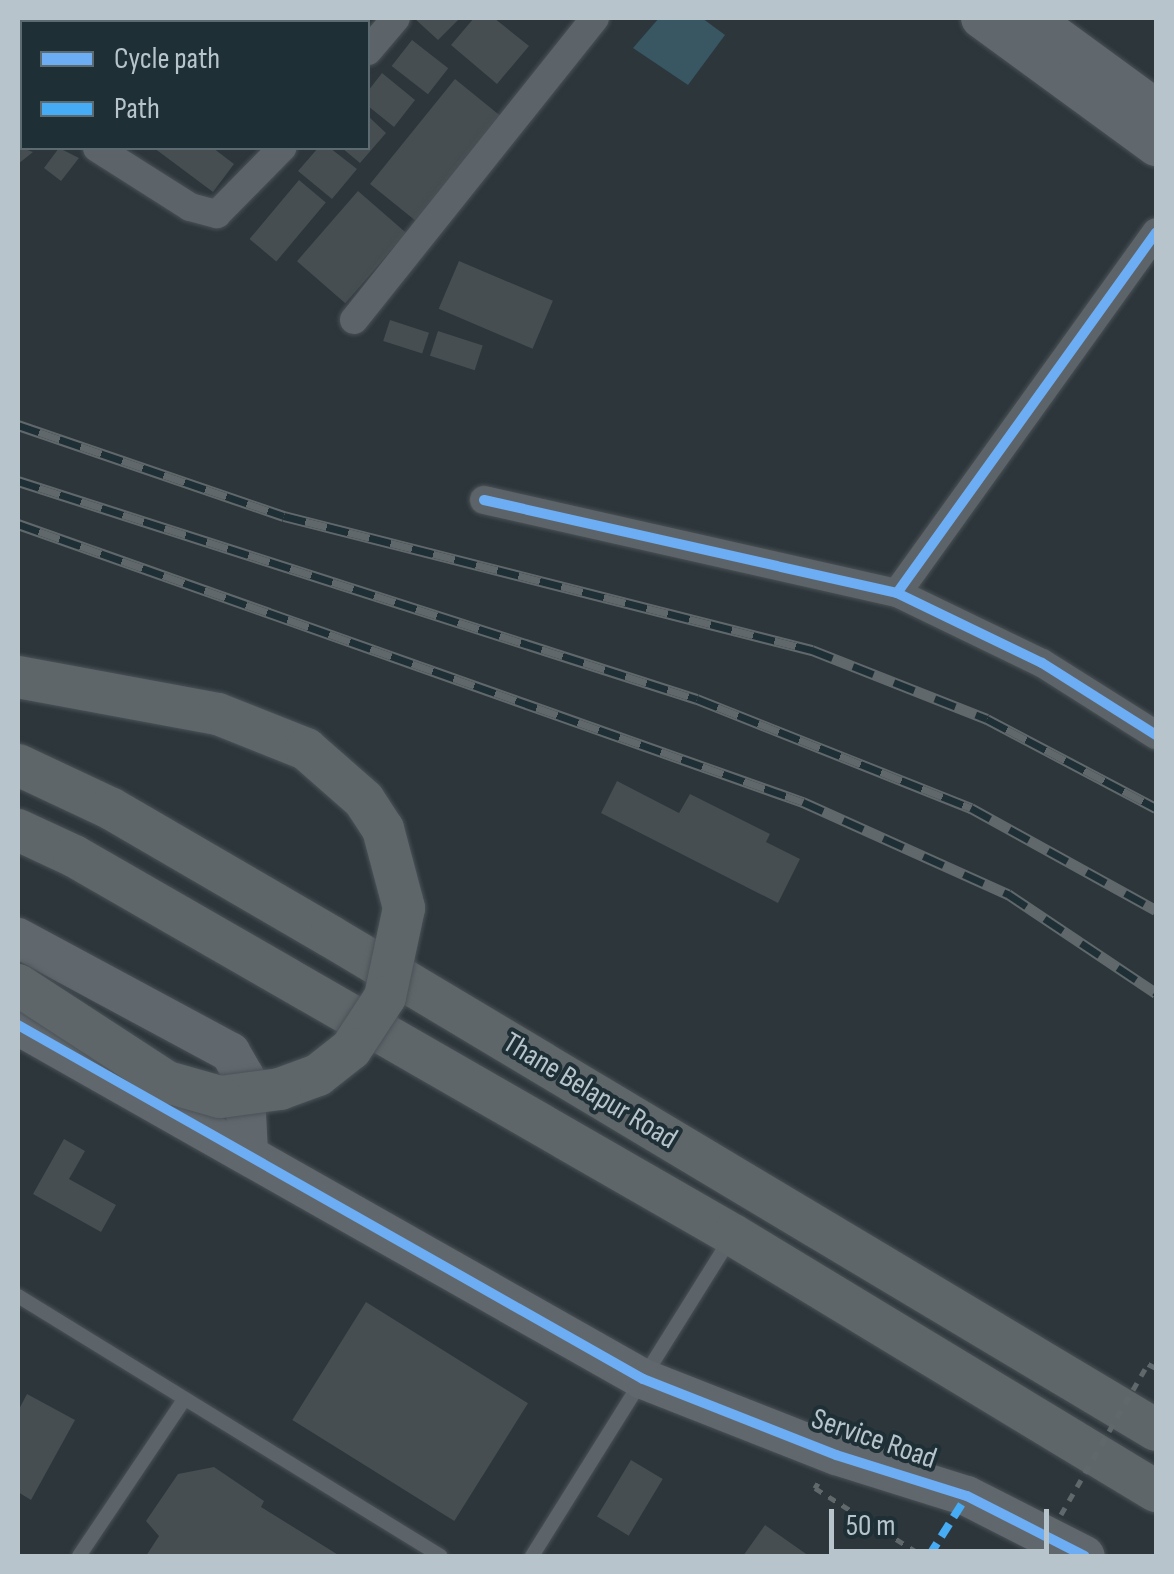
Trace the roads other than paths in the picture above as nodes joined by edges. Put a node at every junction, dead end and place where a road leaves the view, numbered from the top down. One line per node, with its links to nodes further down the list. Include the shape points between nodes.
1 (396, 18): 5 (street)
2 (596, 18): 11 (street)
3 (981, 18): 7 (street)
4 (1031, 18): 6 (street)
5 (370, 48)
6 (1156, 109)
7 (1156, 146)
8 (100, 150): 9 (street, via 190,207 218,214)
9 (280, 150)
10 (1156, 232): 13 (street)
11 (354, 320)
12 (484, 500): 13 (street)
13 (897, 593): 15 (street, via 1042,664)
14 (18, 678): 19 (main road, bridge, via 218,714 306,749 364,800 383,829 404,908 401,948 385,997 351,1050 318,1075 280,1089 220,1097 167,1082)
15 (1156, 735)
16 (18, 765): 26 (main road, Thane Belapur Road, via 110,808 314,926)
17 (18, 830): 22 (main road, Thane Belapur Road)
18 (18, 938): 21 (street, via 230,1052 244,1076)
19 (18, 985)
20 (18, 1024): 21 (street, Service Road)
21 (248, 1153): 24 (street, Service Road)
22 (733, 1235): 24 (lane); 27 (main road, Thane Belapur Road)
23 (18, 1296): 25 (lane)
24 (642, 1380): 30 (lane); 31 (street, Service Road, via 836,1455 968,1496)
25 (182, 1403): 28 (lane); 29 (lane)
26 (1156, 1430)
27 (1156, 1491)
28 (79, 1556)
29 (440, 1556)
30 (532, 1556)
31 (1085, 1556)

